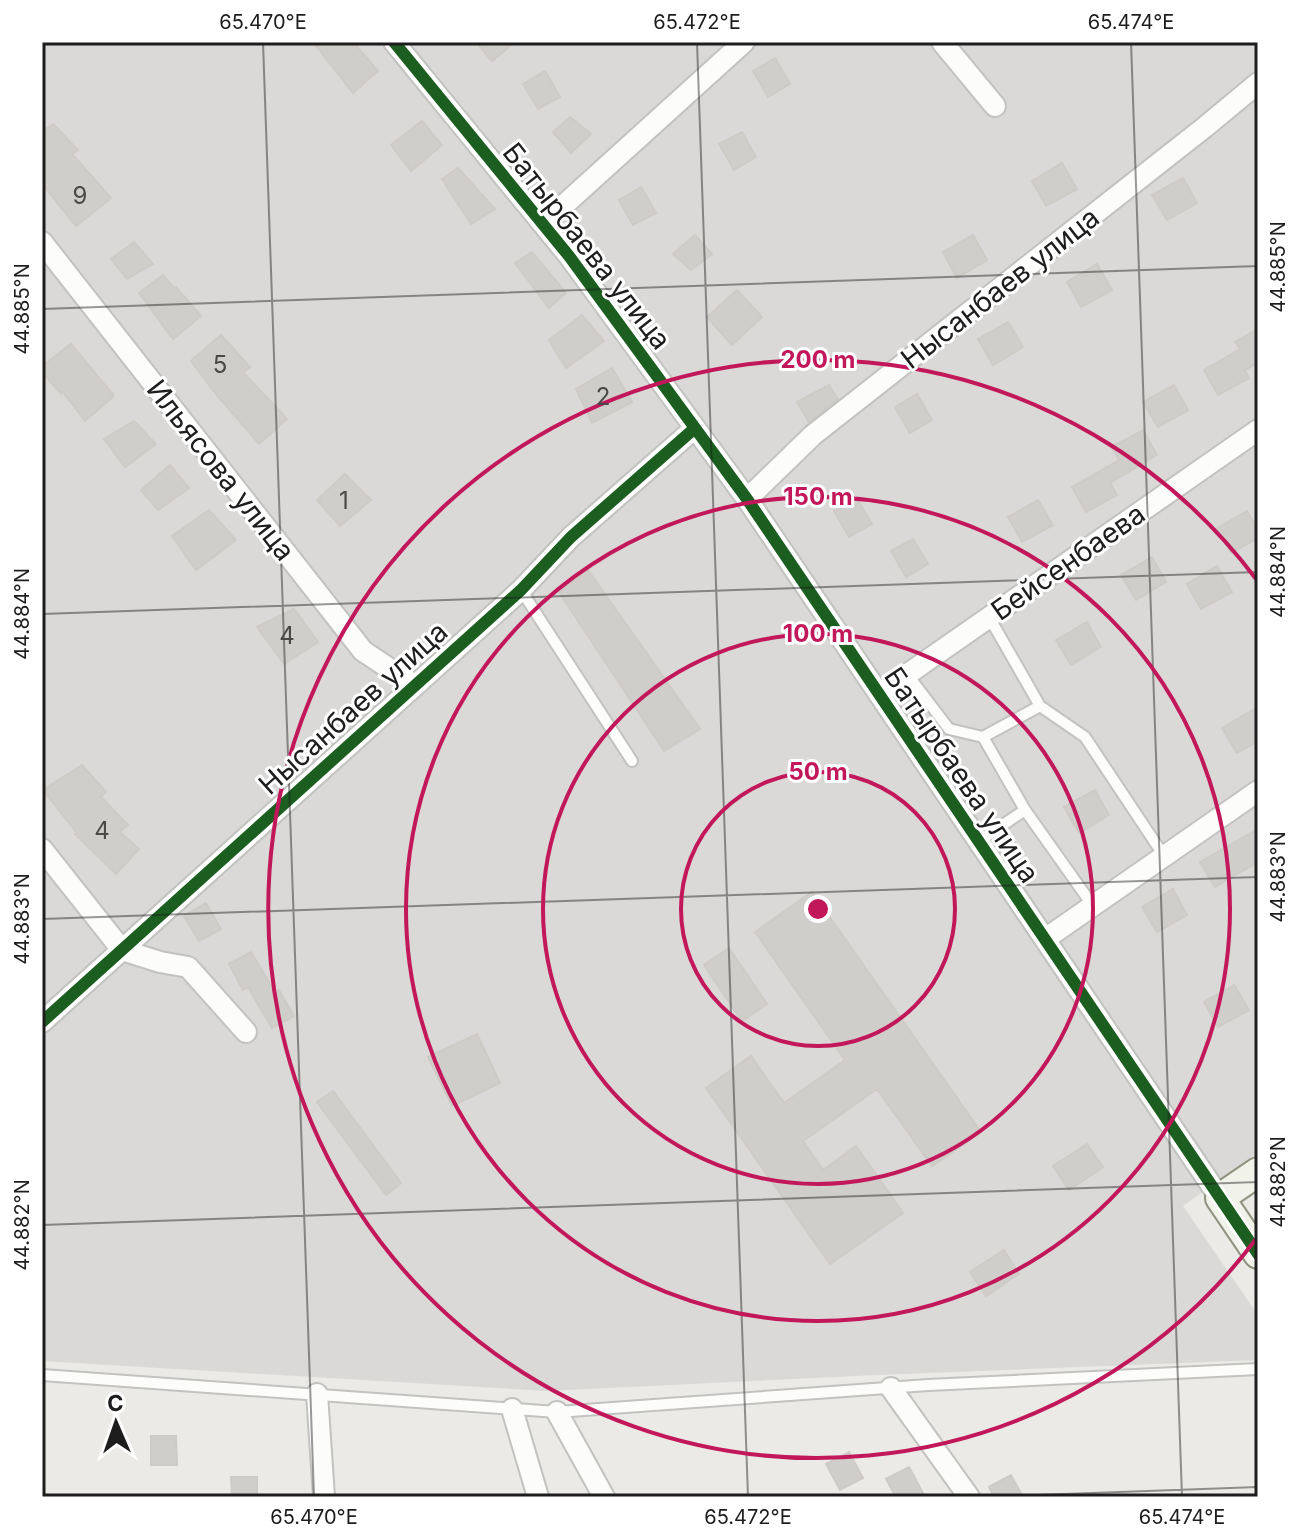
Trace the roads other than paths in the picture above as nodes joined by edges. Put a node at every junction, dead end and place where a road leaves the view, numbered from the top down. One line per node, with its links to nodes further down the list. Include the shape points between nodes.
1 (394, 42): 6 (street, Батырбаева улица)
2 (744, 42): 6 (street)
3 (942, 42): 5 (street)
4 (1257, 85): 10 (street, Нысанбаев улица, via 813,435)
5 (995, 106)
6 (543, 224): 8 (street, Батырбаева улица)
7 (42, 242): 14 (street, Ильясова улица, via 363,651)
8 (695, 428): 10 (street, Батырбаева улица); 11 (street, Нысанбаев улица, via 571,537)
9 (1258, 430): 12 (street, Бейсенбаева)
10 (747, 499): 15 (street, Батырбаева улица)
11 (521, 590): 14 (street, Нысанбаев улица); 18 (lane)
12 (989, 617): 13 (street, Бейсенбаева); 16 (lane)
13 (907, 674): 15 (street, Бейсенбаева); 17 (lane, via 949,729)
14 (414, 685): 26 (street, Нысанбаев улица)
15 (879, 694): 21 (street, Батырбаева улица)
16 (1040, 706): 17 (lane); 23 (lane, via 1085,737)
17 (983, 737): 20 (lane)
18 (632, 761)
19 (1258, 791): 23 (street)
20 (1025, 810): 21 (lane); 24 (lane)
21 (979, 841): 25 (street, Батырбаева улица)
22 (42, 849): 26 (street)
23 (1164, 856): 24 (street)
24 (1093, 906): 25 (street)
25 (1045, 939): 30 (street, Батырбаева улица)
26 (122, 950): 27 (street, Нысанбаев улица); 28 (street, via 188,967)
27 (42, 1022)
28 (246, 1032)
29 (1258, 1172): 30 (street)
30 (1220, 1198): 31 (street)
31 (1258, 1254)
32 (1258, 1369): 34 (lane)
33 (42, 1375): 35 (lane)
34 (891, 1388): 37 (lane); 41 (street)
35 (317, 1394): 36 (lane); 38 (street)
36 (512, 1409): 37 (lane); 39 (street)
37 (557, 1412): 40 (street)
38 (324, 1497)
39 (538, 1497)
40 (604, 1497)
41 (969, 1497)

